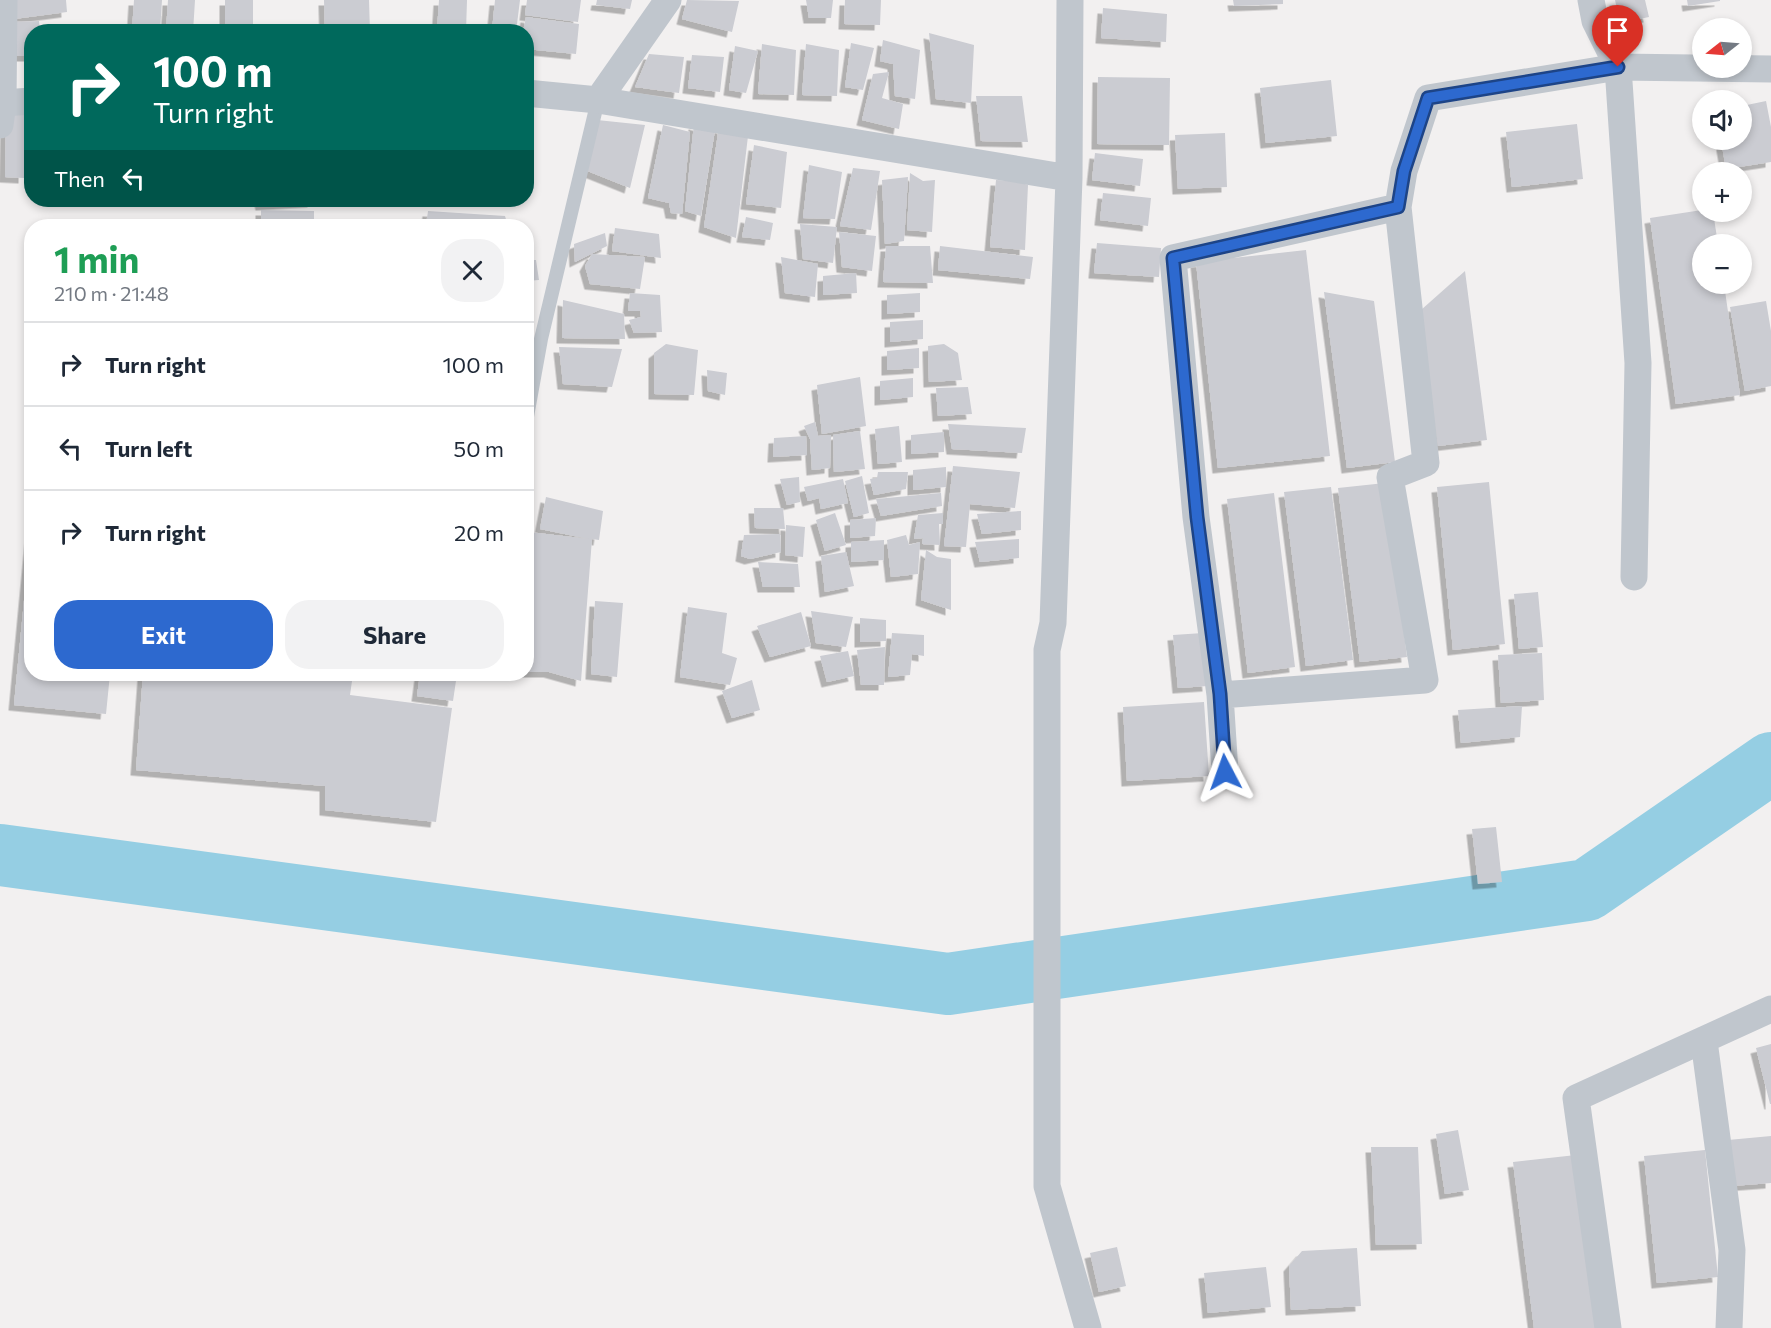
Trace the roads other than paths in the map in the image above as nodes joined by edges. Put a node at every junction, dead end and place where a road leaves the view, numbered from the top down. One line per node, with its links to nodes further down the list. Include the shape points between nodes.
1 (4, 0): 10 (street)
2 (668, 0): 8 (street)
3 (1071, 0): 11 (street)
4 (1591, 0): 5 (street, via 1595,21)
5 (1618, 67): 6 (street); 12 (street, via 1428,98 1404,171); 14 (street, via 1638,363)
6 (1771, 69)
7 (534, 94): 8 (street)
8 (598, 100): 11 (street); 13 (lane)
9 (24, 104): 10 (street)
10 (1, 114)
11 (1069, 178): 19 (street, via 1053,623 1047,650 1047,1186)
12 (1398, 207): 15 (street, via 1173,258 1197,517); 15 (street, via 1426,463 1389,477 1425,680)
13 (534, 378)
14 (1634, 577)
15 (1220, 694): 16 (street)
16 (1225, 772)
17 (1771, 1009): 18 (street)
18 (1704, 1041): 20 (street, via 1576,1098); 21 (street, via 1732,1250)
19 (1088, 1328)
20 (1608, 1328)
21 (1729, 1328)

